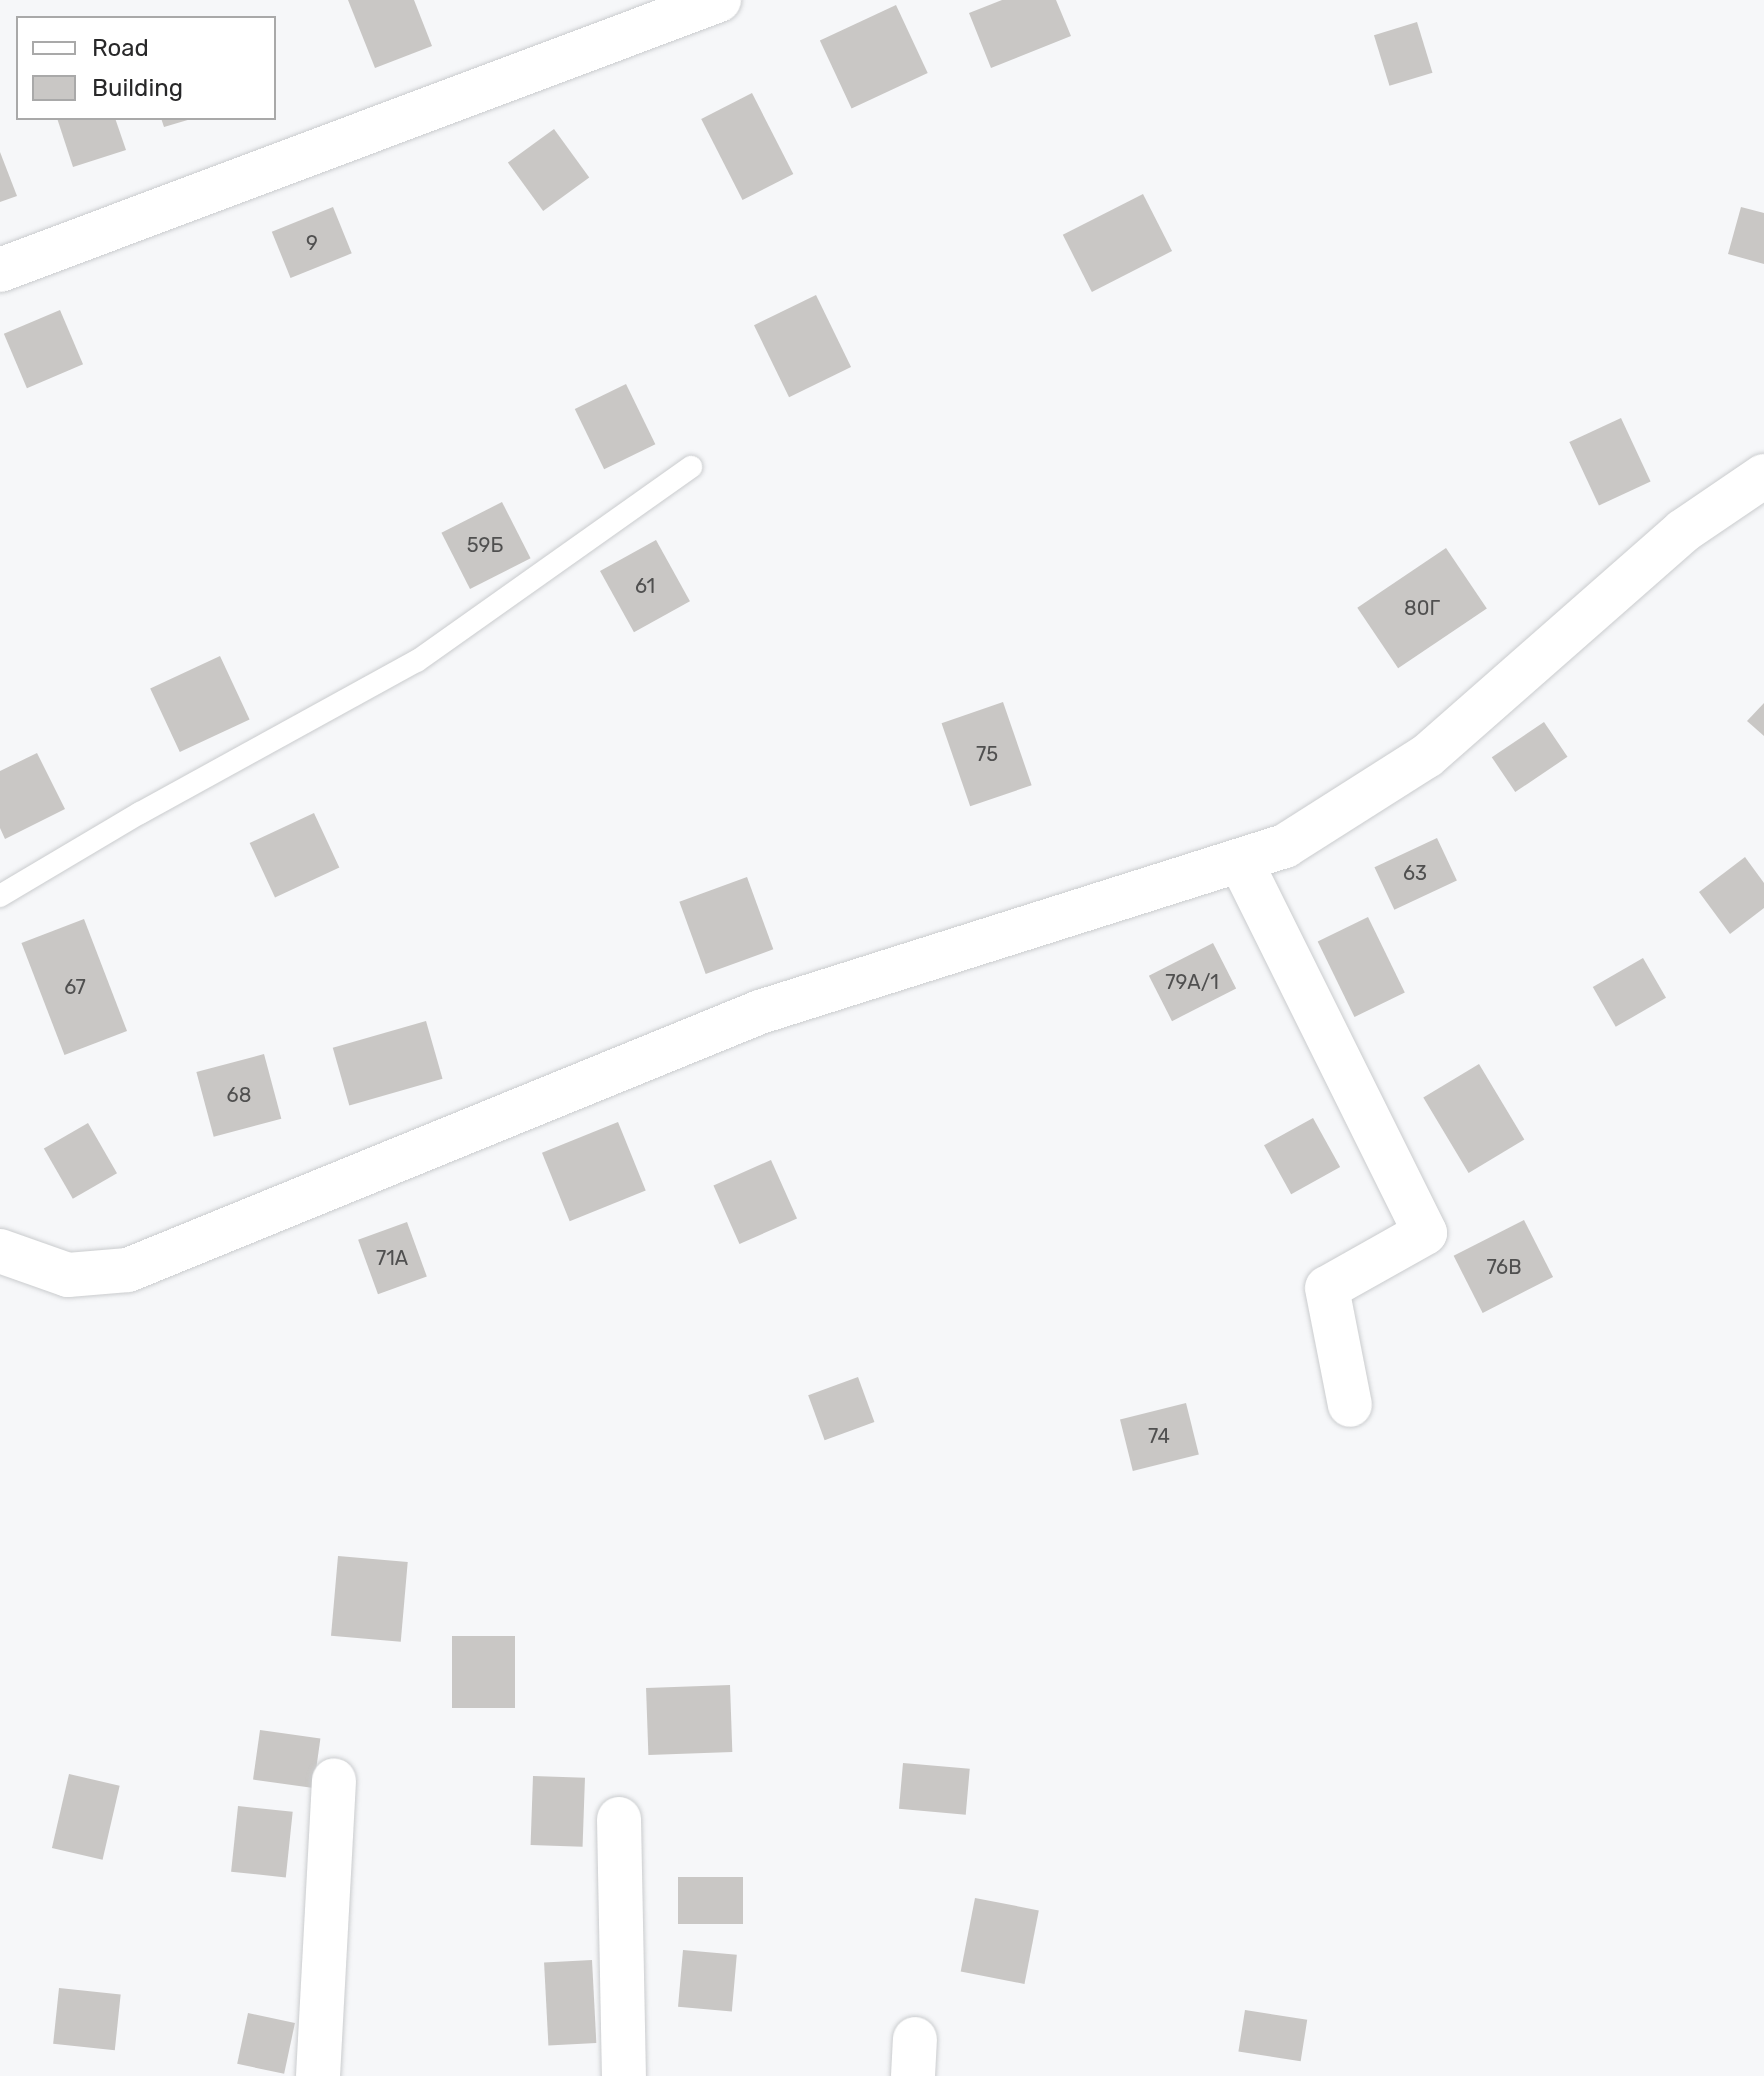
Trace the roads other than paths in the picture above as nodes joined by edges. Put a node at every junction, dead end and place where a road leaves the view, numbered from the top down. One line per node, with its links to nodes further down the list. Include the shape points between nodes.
1 (719, 0): 2 (street)
2 (0, 270)
3 (691, 467): 6 (lane, via 417,661)
4 (1764, 476): 5 (street, via 1683,531 1427,756 1285,846)
5 (1241, 862): 7 (street, via 760,1012 128,1270 68,1275); 8 (street, via 1425,1233 1327,1288)
6 (0, 896)
7 (0, 1251)
8 (1350, 1405)
9 (334, 1780): 11 (street)
10 (619, 1819): 12 (street)
11 (318, 2076)
12 (624, 2076)

